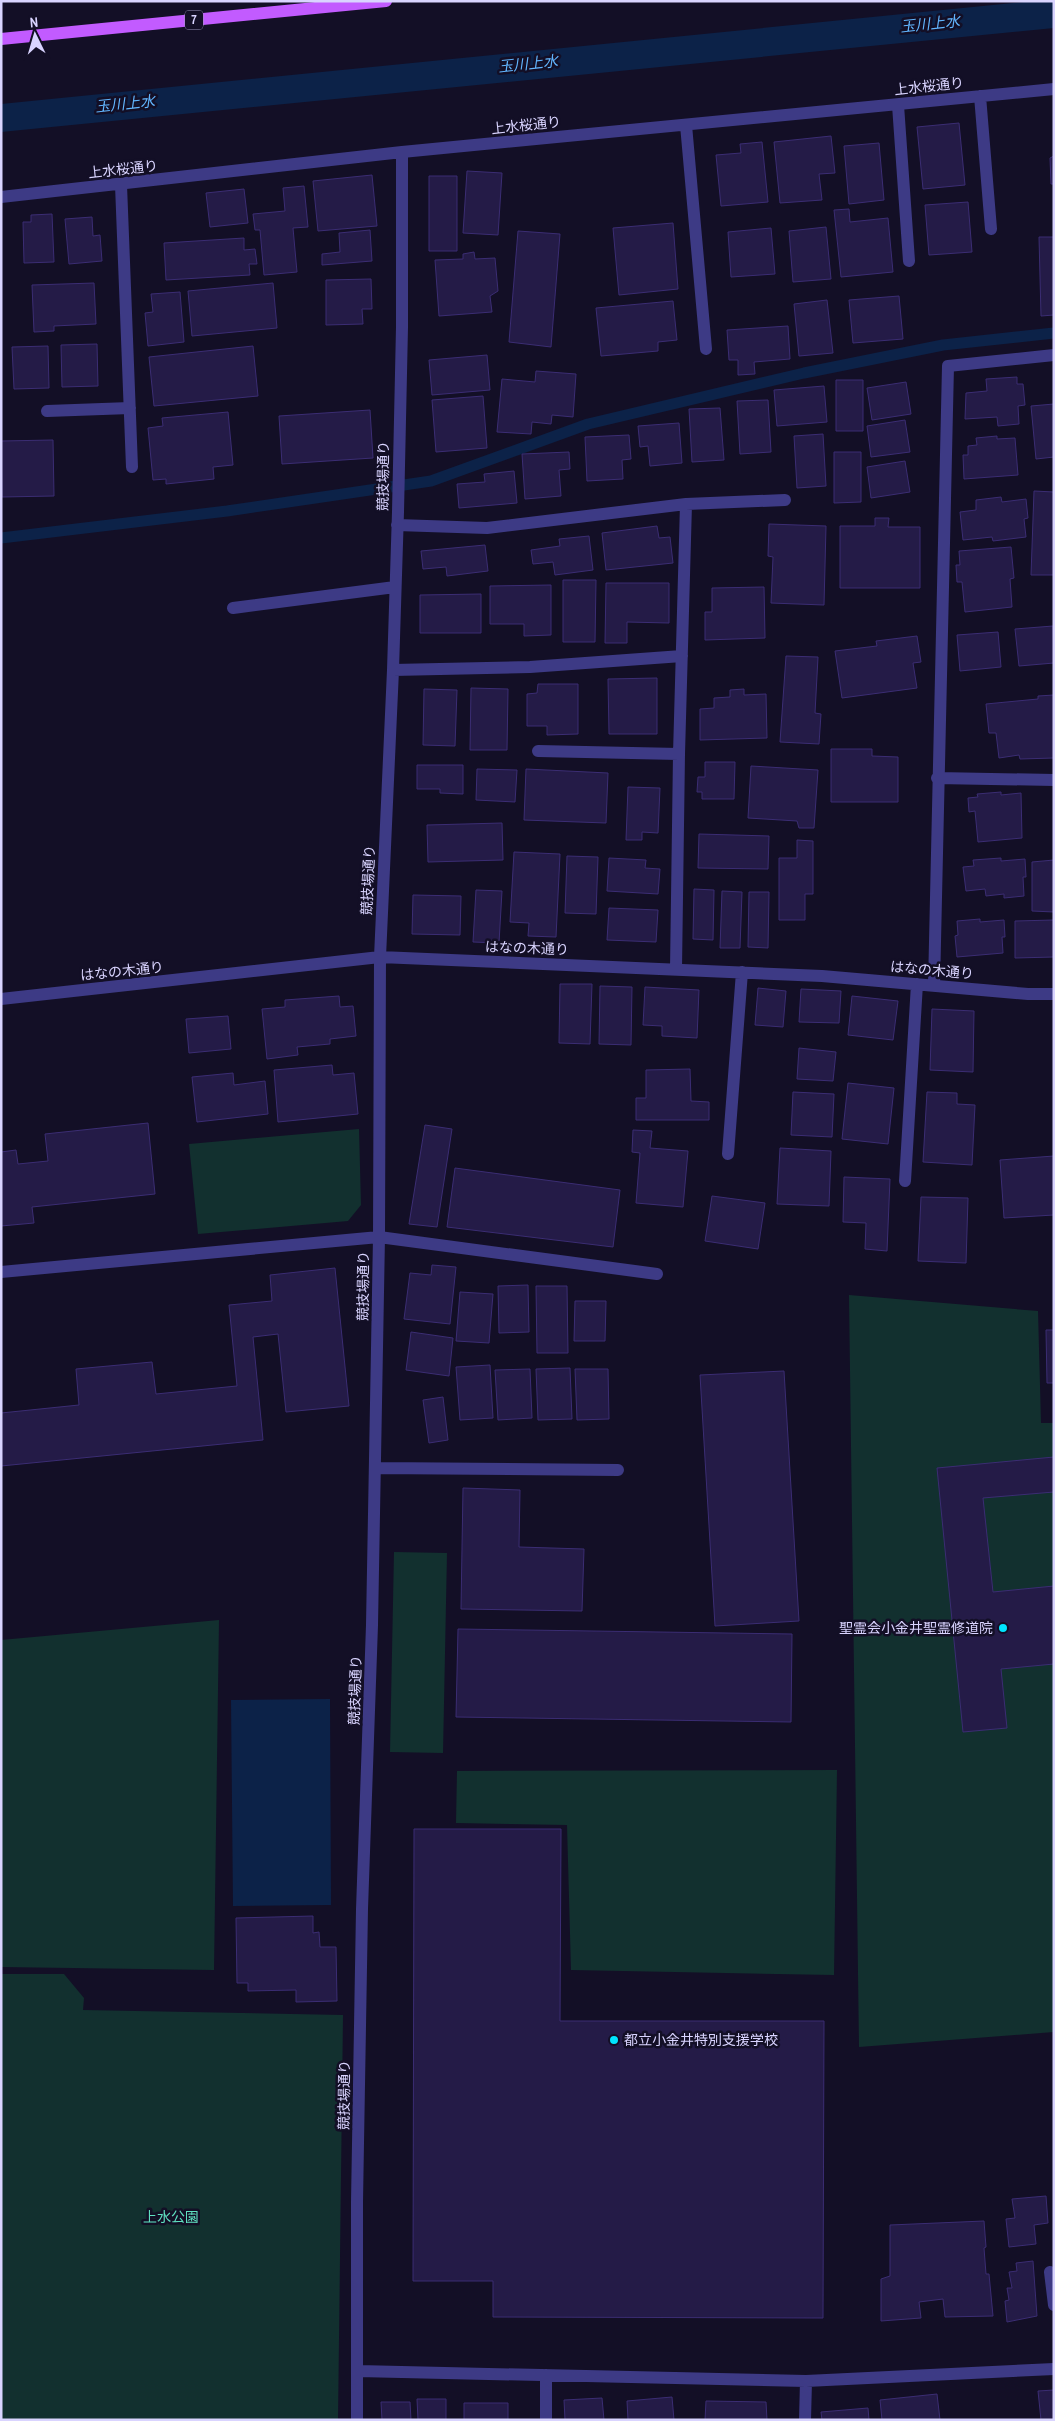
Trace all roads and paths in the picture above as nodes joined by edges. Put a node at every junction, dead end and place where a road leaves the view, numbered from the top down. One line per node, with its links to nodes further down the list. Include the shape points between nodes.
1 (386, 1): 2 (main road, 7)
2 (291, 6): 3 (main road, 7)
3 (1, 39)
4 (1054, 89): 5 (street, 上水桜通り)
5 (980, 96): 6 (street, 上水桜通り); 11 (street)
6 (898, 104): 7 (street, 上水桜通り); 12 (street)
7 (686, 125): 8 (street, 上水桜通り); 13 (street)
8 (402, 152): 9 (street, 上水桜通り); 20 (street, 競技場通り)
9 (121, 185): 10 (street, 上水桜通り); 15 (street)
10 (1, 196)
11 (991, 229)
12 (909, 261)
13 (706, 349)
14 (1054, 355): 27 (street, via 948,366)
15 (130, 408): 16 (street); 17 (street)
16 (47, 411)
17 (132, 467)
18 (785, 500): 19 (street)
19 (686, 504): 20 (street, via 486,528); 23 (street)
20 (398, 519): 21 (street, 競技場通り)
21 (395, 587): 22 (street); 24 (street, 競技場通り)
22 (233, 608)
23 (682, 656): 24 (street, via 530,667); 26 (street)
24 (393, 670): 29 (street, 競技場通り)
25 (538, 751): 26 (street)
26 (678, 754): 30 (street)
27 (937, 778): 28 (street); 33 (street)
28 (1054, 780)
29 (380, 957): 30 (street, はなの木通り); 35 (street, はなの木通り); 38 (street, 競技場通り)
30 (676, 969): 31 (street, はなの木通り)
31 (742, 972): 32 (street, はなの木通り); 36 (street)
32 (917, 984): 33 (street, はなの木通り); 37 (street)
33 (934, 986): 34 (street, はなの木通り)
34 (1054, 994)
35 (1, 999)
36 (728, 1154)
37 (905, 1181)
38 (379, 1237): 39 (street); 40 (street); 41 (street, 競技場通り)
39 (1, 1272)
40 (657, 1274)
41 (375, 1468): 42 (street); 46 (street, 競技場通り, via 362,1909)
42 (618, 1470)
43 (1050, 2272): 44 (street)
44 (1054, 2305)
45 (1054, 2369): 48 (street)
46 (358, 2371): 47 (street); 49 (street, 競技場通り)
47 (546, 2375): 48 (street); 50 (street)
48 (806, 2381): 51 (street)
49 (357, 2420)
50 (546, 2420)
51 (804, 2420)

